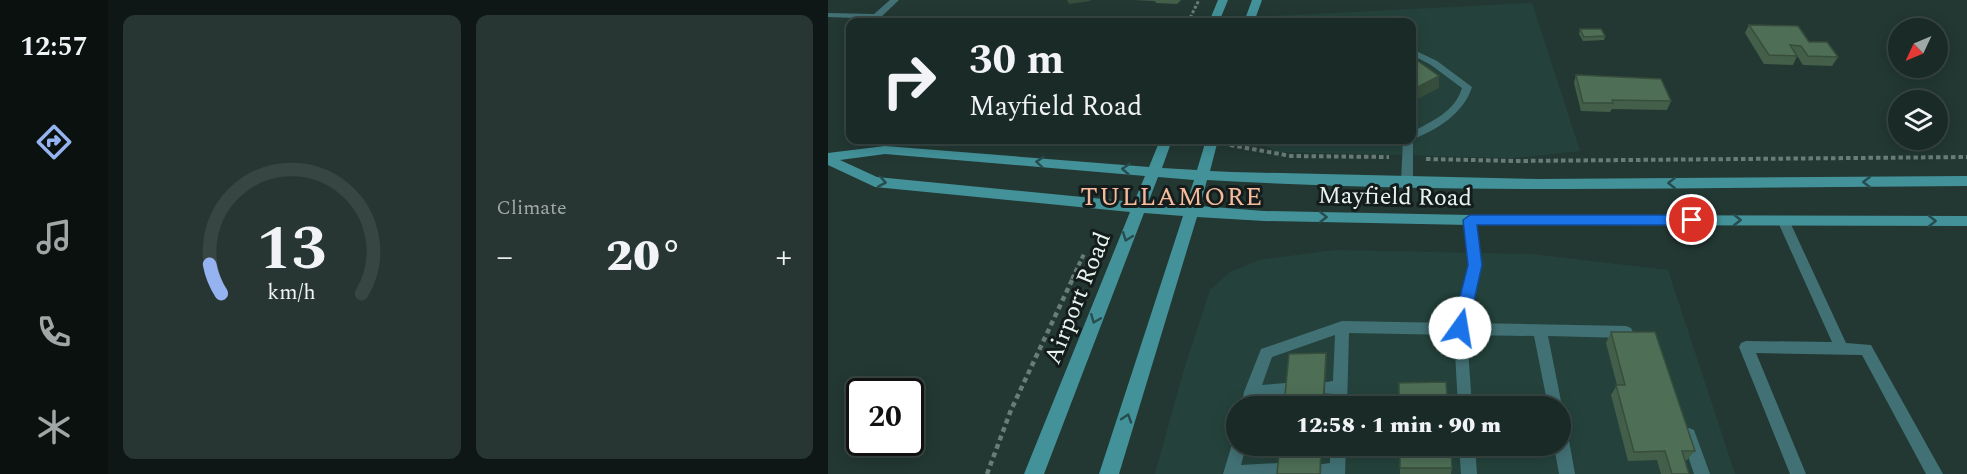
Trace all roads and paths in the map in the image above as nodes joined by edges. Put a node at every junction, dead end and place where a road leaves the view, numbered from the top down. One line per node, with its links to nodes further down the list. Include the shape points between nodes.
1 (895, 0): 5 (lane, via 876,17)
2 (1199, 0): 6 (path)
3 (1223, 0): 7 (main road)
4 (1257, 0): 8 (main road)
5 (828, 15)
6 (1190, 18)
7 (1216, 18)
8 (1251, 18)
9 (1416, 54): 10 (lane, via 1467,87 1457,108)
10 (1416, 134)
11 (1164, 144): 18 (main road, Airport Road)
12 (1211, 144): 19 (main road)
13 (1408, 144): 17 (lane)
14 (1250, 146): 17 (path, via 1291,156)
15 (1967, 157): 17 (path, via 1515,161)
16 (828, 158): 18 (main road, Mayfield Road, one-way to 16, via 885,150); 22 (main road, Mayfield Road, one-way to 22, via 875,182)
17 (1407, 158): 21 (lane)
18 (1154, 171): 19 (main road, Mayfield Road); 22 (main road, Airport Road)
19 (1202, 174): 21 (main road, Mayfield Road); 23 (main road)
20 (1967, 181): 21 (main road, Mayfield Road, one-way to 21)
21 (1407, 182)
22 (1139, 207): 23 (main road, Mayfield Road); 50 (main road, Airport Road, one-way to 50)
23 (1192, 211): 24 (main road, Mayfield Road, one-way to 24); 51 (main road, one-way to 23)
24 (1470, 220): 25 (main road, Mayfield Road, one-way to 25); 29 (lane, via 1475,265)
25 (1783, 220): 26 (main road, Mayfield Road, one-way to 26); 32 (lane)
26 (1967, 220)
27 (1085, 252): 49 (path, via 1011,410)
28 (1342, 327): 29 (lane); 33 (lane); 36 (lane, via 1266,353)
29 (1460, 328): 30 (lane); 39 (lane)
30 (1540, 330): 31 (lane); 40 (lane)
31 (1644, 333)
32 (1841, 347): 55 (lane, via 1746,347); 56 (lane, via 1866,349)
33 (1341, 387): 34 (lane); 38 (lane)
34 (1325, 388)
35 (1286, 390): 37 (lane)
36 (1251, 396)
37 (1262, 396)
38 (1341, 396)
39 (1464, 396)
40 (1553, 396)
41 (1684, 420): 54 (lane)
42 (1235, 456): 48 (lane)
43 (1336, 456): 47 (lane)
44 (1468, 456): 52 (lane)
45 (1564, 456): 53 (lane)
46 (1279, 471): 48 (lane)
47 (1332, 472)
48 (1231, 473)
49 (987, 474)
50 (1034, 474)
51 (1109, 474)
52 (1469, 474)
53 (1567, 474)
54 (1702, 474)
55 (1798, 474)
56 (1935, 474)

